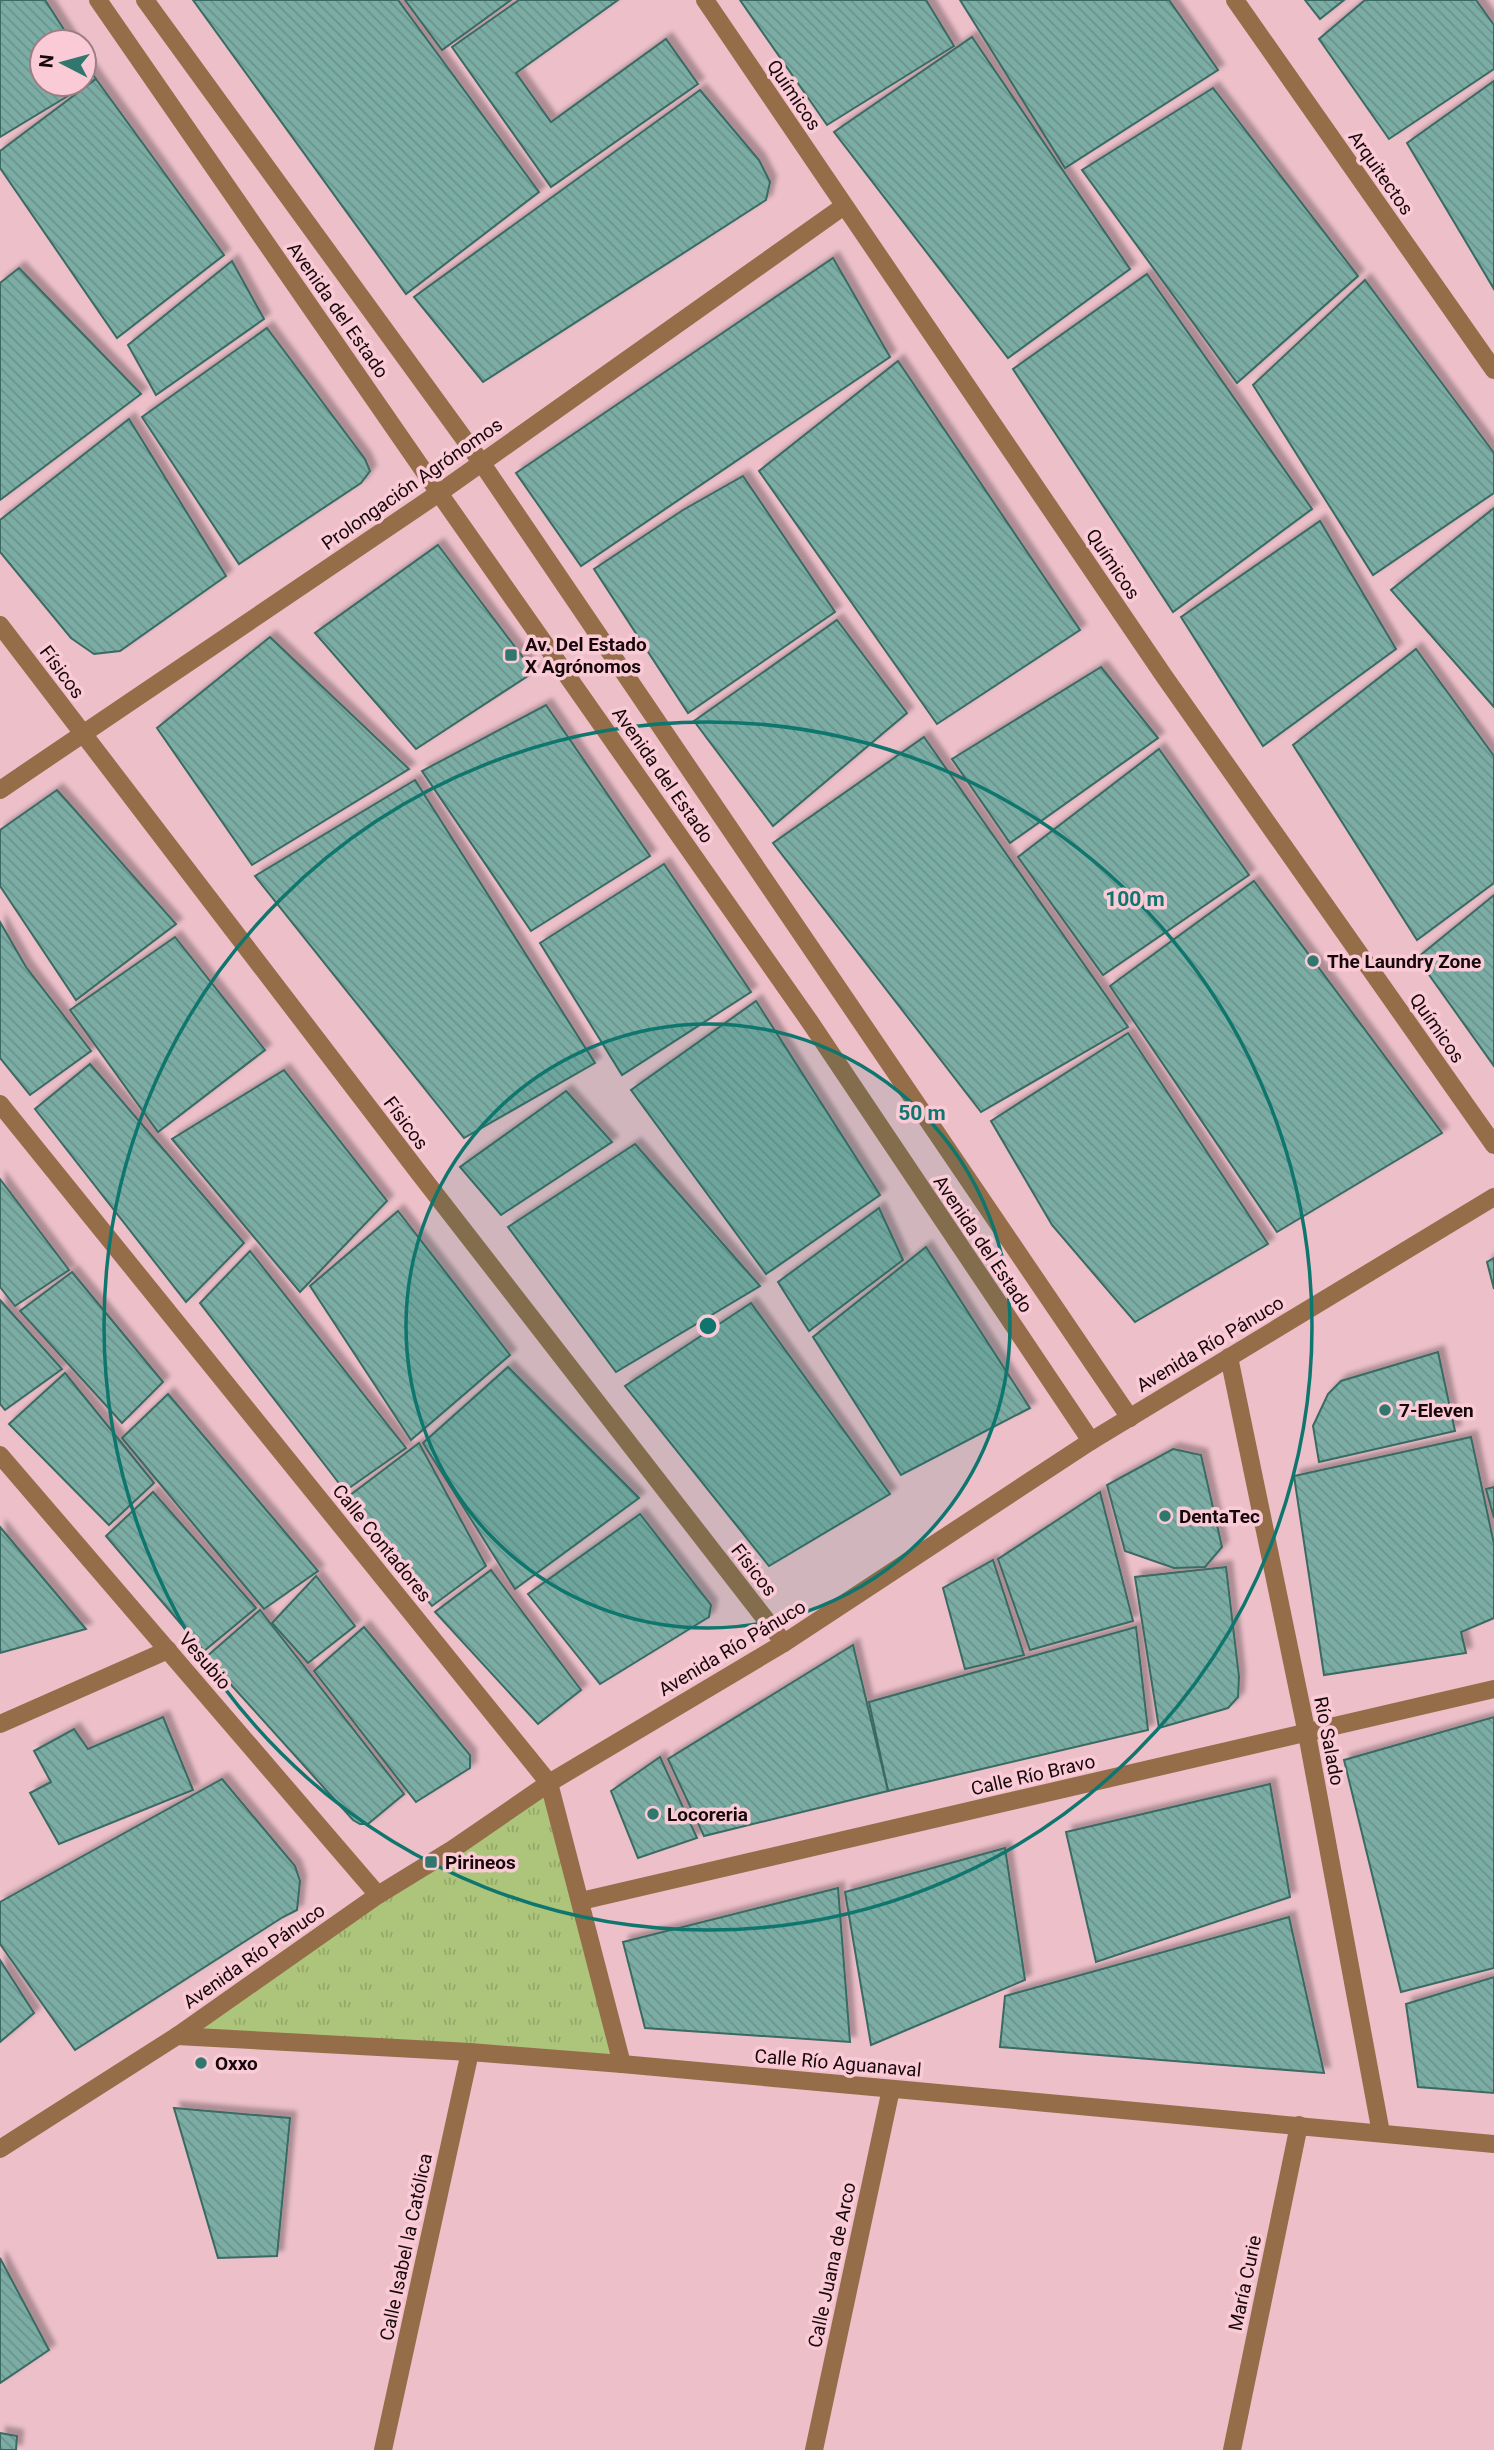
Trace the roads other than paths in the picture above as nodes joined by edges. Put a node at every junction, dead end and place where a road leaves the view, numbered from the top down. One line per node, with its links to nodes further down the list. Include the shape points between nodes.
1 (98, 0): 8 (street, Avenida del Estado)
2 (145, 0): 7 (street, Avenida del Estado)
3 (705, 0): 5 (street, Químicos)
4 (1235, 0): 6 (street, Arquitectos)
5 (844, 206): 7 (street, Prolongación Agrónomos); 13 (street, Químicos, via 1171,687)
6 (1494, 370)
7 (481, 462): 8 (street, Prolongación Agrónomos); 16 (street, Avenida del Estado)
8 (439, 493): 10 (street, Prolongación Agrónomos); 17 (street, Avenida del Estado, via 810,1023)
9 (0, 625): 10 (street, Físicos)
10 (82, 733): 11 (street, Prolongación Agrónomos); 19 (street, Físicos)
11 (0, 790)
12 (0, 1104): 24 (street, Calle Contadores)
13 (1494, 1145)
14 (1494, 1196): 15 (street, Avenida Río Pánuco)
15 (1228, 1357): 16 (street, Avenida Río Pánuco); 23 (street, Río Salado)
16 (1130, 1418): 17 (street, Avenida Río Pánuco)
17 (1091, 1441): 19 (street, Avenida Río Pánuco)
18 (0, 1455): 20 (street, Vesubio)
19 (784, 1643): 24 (street, Avenida Río Pánuco)
20 (168, 1650): 22 (street); 25 (street, Vesubio)
21 (1494, 1689): 23 (street, Calle Río Bravo)
22 (0, 1724)
23 (1307, 1734): 26 (street, Calle Río Bravo); 32 (street, Río Salado)
24 (549, 1783): 25 (street, Avenida Río Pánuco); 26 (street, Calle Contadores)
25 (378, 1895): 27 (street, Avenida Río Pánuco)
26 (581, 1901): 29 (street, Calle Contadores)
27 (177, 2036): 28 (street, Calle Río Aguanaval); 34 (street, Avenida Río Pánuco)
28 (470, 2052): 29 (street, Calle Río Aguanaval); 35 (street, Calle Isabel la Católica)
29 (622, 2064): 30 (street, Calle Río Aguanaval)
30 (891, 2089): 31 (street, Calle Río Aguanaval); 36 (street, Calle Juana de Arco)
31 (1299, 2126): 32 (street, Calle Río Aguanaval); 37 (street, María Curie)
32 (1381, 2133): 33 (street, Calle Río Aguanaval)
33 (1494, 2144)
34 (0, 2149)
35 (383, 2450)
36 (814, 2450)
37 (1232, 2450)

